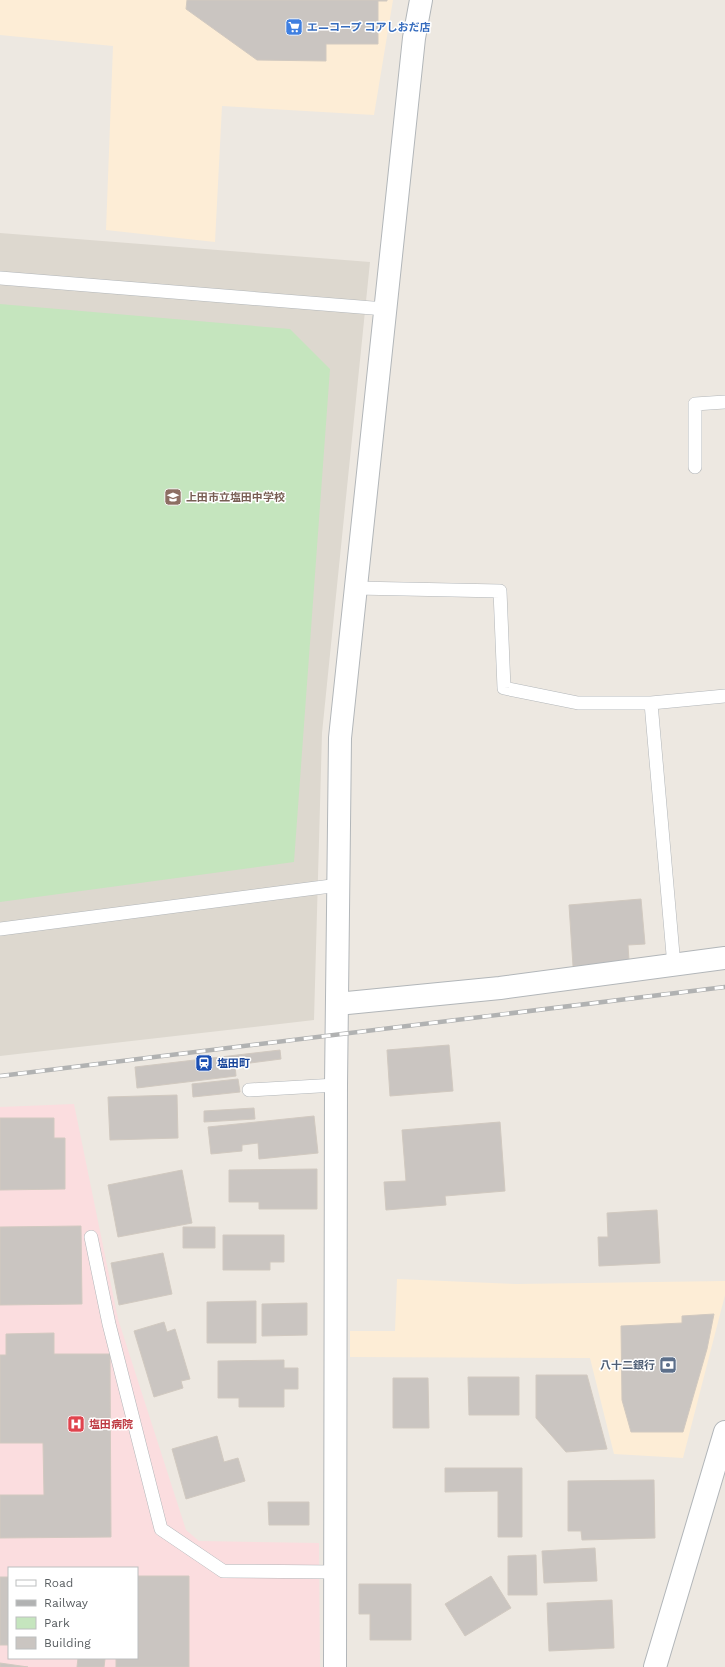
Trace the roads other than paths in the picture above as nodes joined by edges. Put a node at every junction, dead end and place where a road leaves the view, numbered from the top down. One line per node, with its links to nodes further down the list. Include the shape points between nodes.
1 (421, 0): 3 (street, via 414,38)
2 (0, 278): 3 (lane)
3 (385, 309): 6 (street)
4 (725, 402): 5 (lane, via 695,404)
5 (695, 467)
6 (356, 588): 8 (lane, via 500,591 504,688 578,703); 9 (street, via 340,738)
7 (725, 696): 8 (lane)
8 (651, 703): 12 (lane)
9 (339, 884): 10 (lane); 13 (street)
10 (0, 929)
11 (725, 958): 12 (street)
12 (674, 966): 13 (street, via 500,988)
13 (337, 1004): 14 (street)
14 (336, 1085): 15 (lane); 18 (street)
15 (249, 1090)
16 (91, 1237): 18 (lane, via 109,1324 161,1529 223,1572)
17 (725, 1432): 20 (street)
18 (335, 1572): 19 (street)
19 (335, 1667)
20 (655, 1667)

